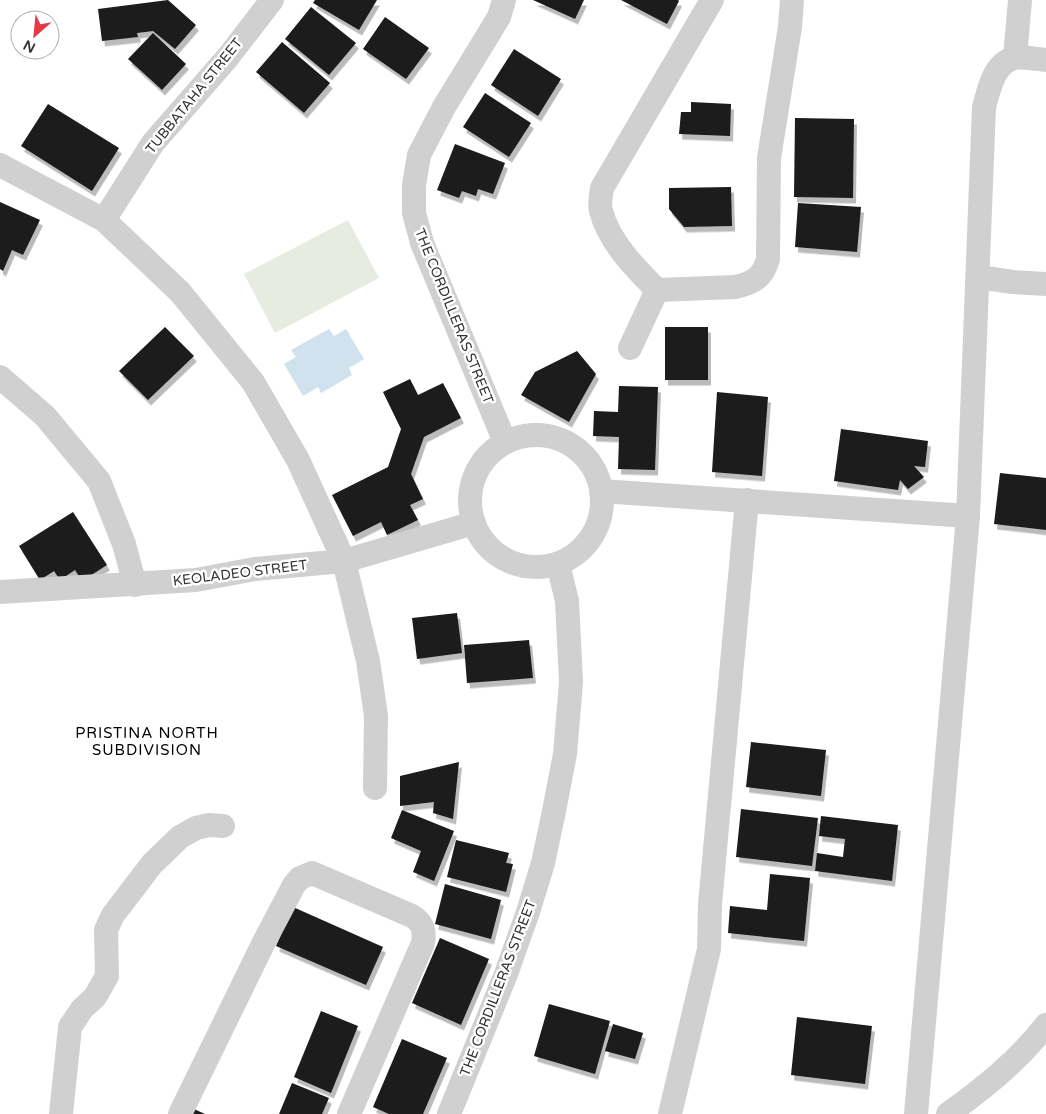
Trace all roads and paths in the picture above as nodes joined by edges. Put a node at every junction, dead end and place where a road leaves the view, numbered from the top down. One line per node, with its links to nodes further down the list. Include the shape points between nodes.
1 (272, 0): 9 (street, TUBBATAHA STREET, via 228,57 153,143)
2 (504, 0): 15 (street, THE CORDILLERAS STREET, via 419,155 414,213 422,243)
3 (712, 0): 12 (street, via 602,188 600,210 608,230 632,265)
4 (792, 0): 12 (street, via 769,158 768,258 765,270 748,284 735,287)
5 (1020, 0): 6 (street)
6 (1015, 58): 7 (street); 10 (street, via 1006,62 994,75 984,107)
7 (1046, 60)
8 (0, 165): 9 (street)
9 (104, 220): 20 (street, via 180,292 253,382 298,460)
10 (978, 277): 11 (street); 18 (street)
11 (1046, 284)
12 (657, 290): 13 (street)
13 (630, 348)
14 (0, 377): 22 (street, via 45,416 99,481 124,544)
15 (505, 442): 16 (street, via 525,436 546,436 566,442 583,454 595,471); 19 (street, via 482,463 474,477 470,492)
16 (602, 491): 17 (street); 21 (street, via 600,521 593,535 572,557)
17 (747, 500): 18 (street); 31 (street, via 708,948)
18 (968, 516): 32 (street)
19 (474, 524): 20 (street, KEOLADEO STREET); 21 (street, via 493,551 508,561 524,566)
20 (344, 561): 22 (street, KEOLADEO STREET); 24 (street, via 368,661 376,716)
21 (558, 564): 30 (street, THE CORDILLERAS STREET, via 567,601 571,682 564,754 553,816 528,912)
22 (135, 585): 23 (street, KEOLADEO STREET)
23 (0, 592)
24 (375, 788)
25 (223, 826): 27 (street, via 196,828 180,837 152,864 113,915 106,930 107,976 95,997 70,1027)
26 (1046, 1025): 33 (street, via 1004,1071)
27 (61, 1114)
28 (180, 1114): 29 (street, via 294,885 312,873 412,916 423,928 423,943)
29 (349, 1114)
30 (449, 1114)
31 (670, 1114)
32 (916, 1114)
33 (948, 1114)

